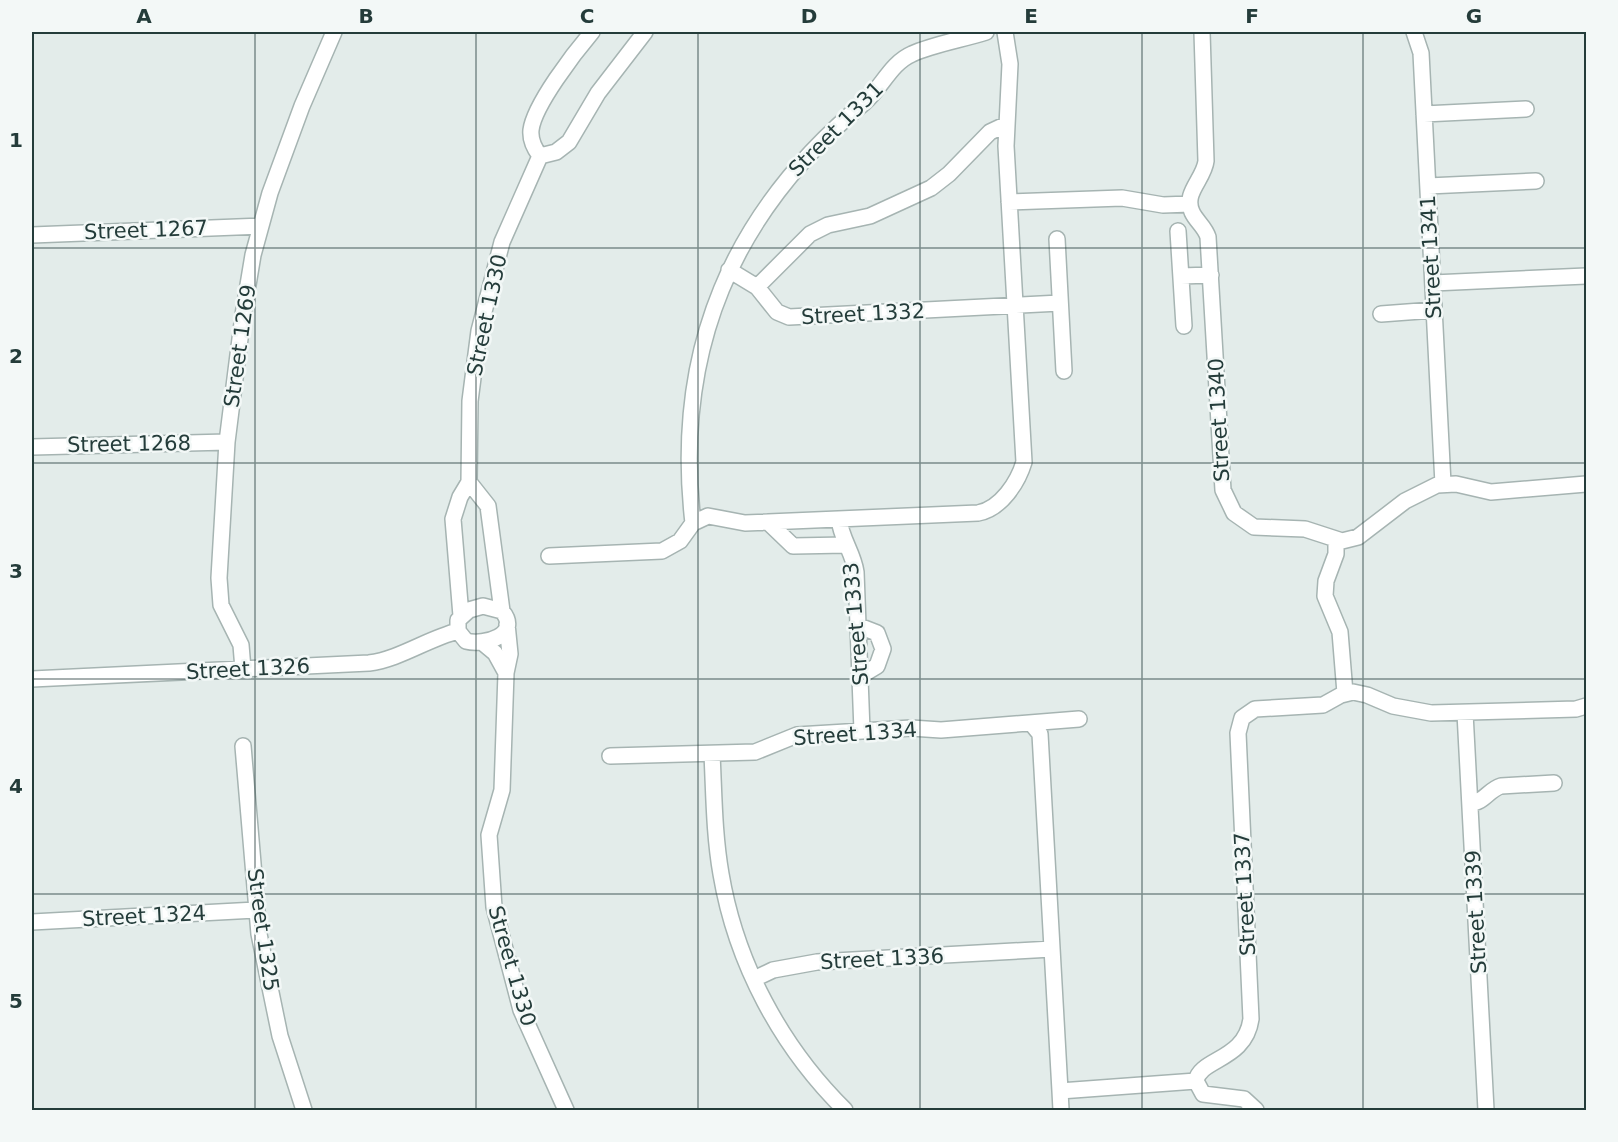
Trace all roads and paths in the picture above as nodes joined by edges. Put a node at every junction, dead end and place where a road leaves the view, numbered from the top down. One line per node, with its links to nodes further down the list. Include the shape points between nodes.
1 (334, 32): 16 (street, Street 1269, via 302,106)
2 (592, 32): 11 (street, via 552,87 533,122 532,143)
3 (645, 32): 11 (street, via 604,85 569,142 556,152)
4 (986, 32): 20 (street, Street 1331, via 920,51 899,62 880,88 819,141 781,184 750,229)
5 (1005, 32): 10 (street, via 1011,70)
6 (1202, 32): 15 (street, via 1206,161)
7 (1414, 32): 9 (street, Street 1341, via 1420,53)
8 (1526, 110): 9 (street)
9 (1424, 114): 13 (street, Street 1341)
10 (1007, 124): 14 (street); 25 (street, via 990,132 931,188 870,216 828,225 810,234)
11 (540, 156): 34 (street, Street 1330, via 509,222 485,301 470,401)
12 (1536, 181): 13 (street)
13 (1428, 186): 24 (street, Street 1341)
14 (1009, 202): 15 (street, via 1129,198 1163,205); 27 (street)
15 (1190, 204): 21 (street, Street 1340, via 1208,237)
16 (260, 226): 18 (street, Street 1267); 32 (street, Street 1269, via 247,285)
17 (1179, 231): 22 (street)
18 (32, 235)
19 (1057, 239): 26 (street)
20 (729, 270): 25 (street, Street 1332); 39 (street, Street 1331, via 707,330 691,410)
21 (1211, 275): 22 (street); 40 (street, Street 1340, via 1223,490 1229,506 1254,527 1305,529)
22 (1181, 276): 30 (street)
23 (1587, 276): 24 (street)
24 (1433, 283): 28 (street, Street 1341)
25 (757, 287): 27 (street, Street 1332, via 777,312 789,317)
26 (1060, 303): 27 (street, Street 1332); 31 (street)
27 (1015, 306): 37 (street, via 1024,462 1008,492 990,509 978,513)
28 (1434, 310): 29 (street); 35 (street, Street 1341)
29 (1381, 315)
30 (1184, 326)
31 (1064, 370)
32 (227, 442): 33 (street, Street 1268); 48 (street, Street 1269, via 219,587 224,613 241,645)
33 (32, 447)
34 (469, 482): 43 (street, Street 1330, via 453,519); 44 (street, Street 1330, via 483,496 490,517 496,584)
35 (1443, 484): 36 (street, via 1491,492); 40 (street, via 1405,501 1358,537)
36 (1587, 484)
37 (839, 519): 38 (street); 41 (street, Street 1333)
38 (768, 522): 39 (street, via 739,523 708,516); 41 (street, via 793,546)
39 (693, 523): 42 (street, via 680,541 662,551)
40 (1336, 540): 52 (street, via 1325,596 1340,632)
41 (846, 545): 45 (street, Street 1333, via 855,564)
42 (549, 556)
43 (461, 616): 44 (street, via 483,606); 46 (street)
44 (505, 617): 47 (street, via 499,637); 49 (street, Street 1330, via 510,654)
45 (859, 626): 50 (street, Street 1333); 50 (street, via 877,633 883,649 877,666)
46 (458, 632): 47 (street, via 466,641); 48 (street, Street 1326, via 377,662)
47 (483, 643): 49 (street, via 495,653)
48 (243, 669): 51 (street, Street 1326)
49 (506, 673): 70 (street, Street 1330, via 502,790 489,835 494,907 521,1010)
50 (862, 675): 57 (street, Street 1333)
51 (32, 679)
52 (1345, 693): 54 (street, via 1360,693 1418,711); 67 (street, Street 1337, via 1323,705 1255,709 1239,723 1250,1026 1238,1047 1199,1072)
53 (1587, 706): 54 (street)
54 (1465, 713): 62 (street, Street 1339)
55 (1079, 719): 56 (street, Street 1334)
56 (1031, 723): 57 (street, Street 1334); 65 (street, via 1040,734)
57 (862, 731): 59 (street, Street 1334, via 797,735 761,751)
58 (243, 746): 63 (street, Street 1325)
59 (712, 754): 60 (street, Street 1334); 66 (street, via 721,875 735,931)
60 (610, 756)
61 (1554, 783): 62 (street, via 1501,786)
62 (1470, 804): 74 (street, Street 1339)
63 (256, 910): 64 (street, Street 1324); 69 (street, Street 1325, via 280,1036)
64 (32, 922)
65 (1052, 948): 66 (street, Street 1336, via 810,963 773,970); 68 (street)
66 (754, 979): 71 (street, via 795,1051)
67 (1196, 1081): 68 (street); 73 (street, via 1203,1094 1238,1097)
68 (1060, 1091): 72 (street)
69 (304, 1110)
70 (566, 1110)
71 (845, 1110)
72 (1061, 1110)
73 (1256, 1110)
74 (1486, 1110)

